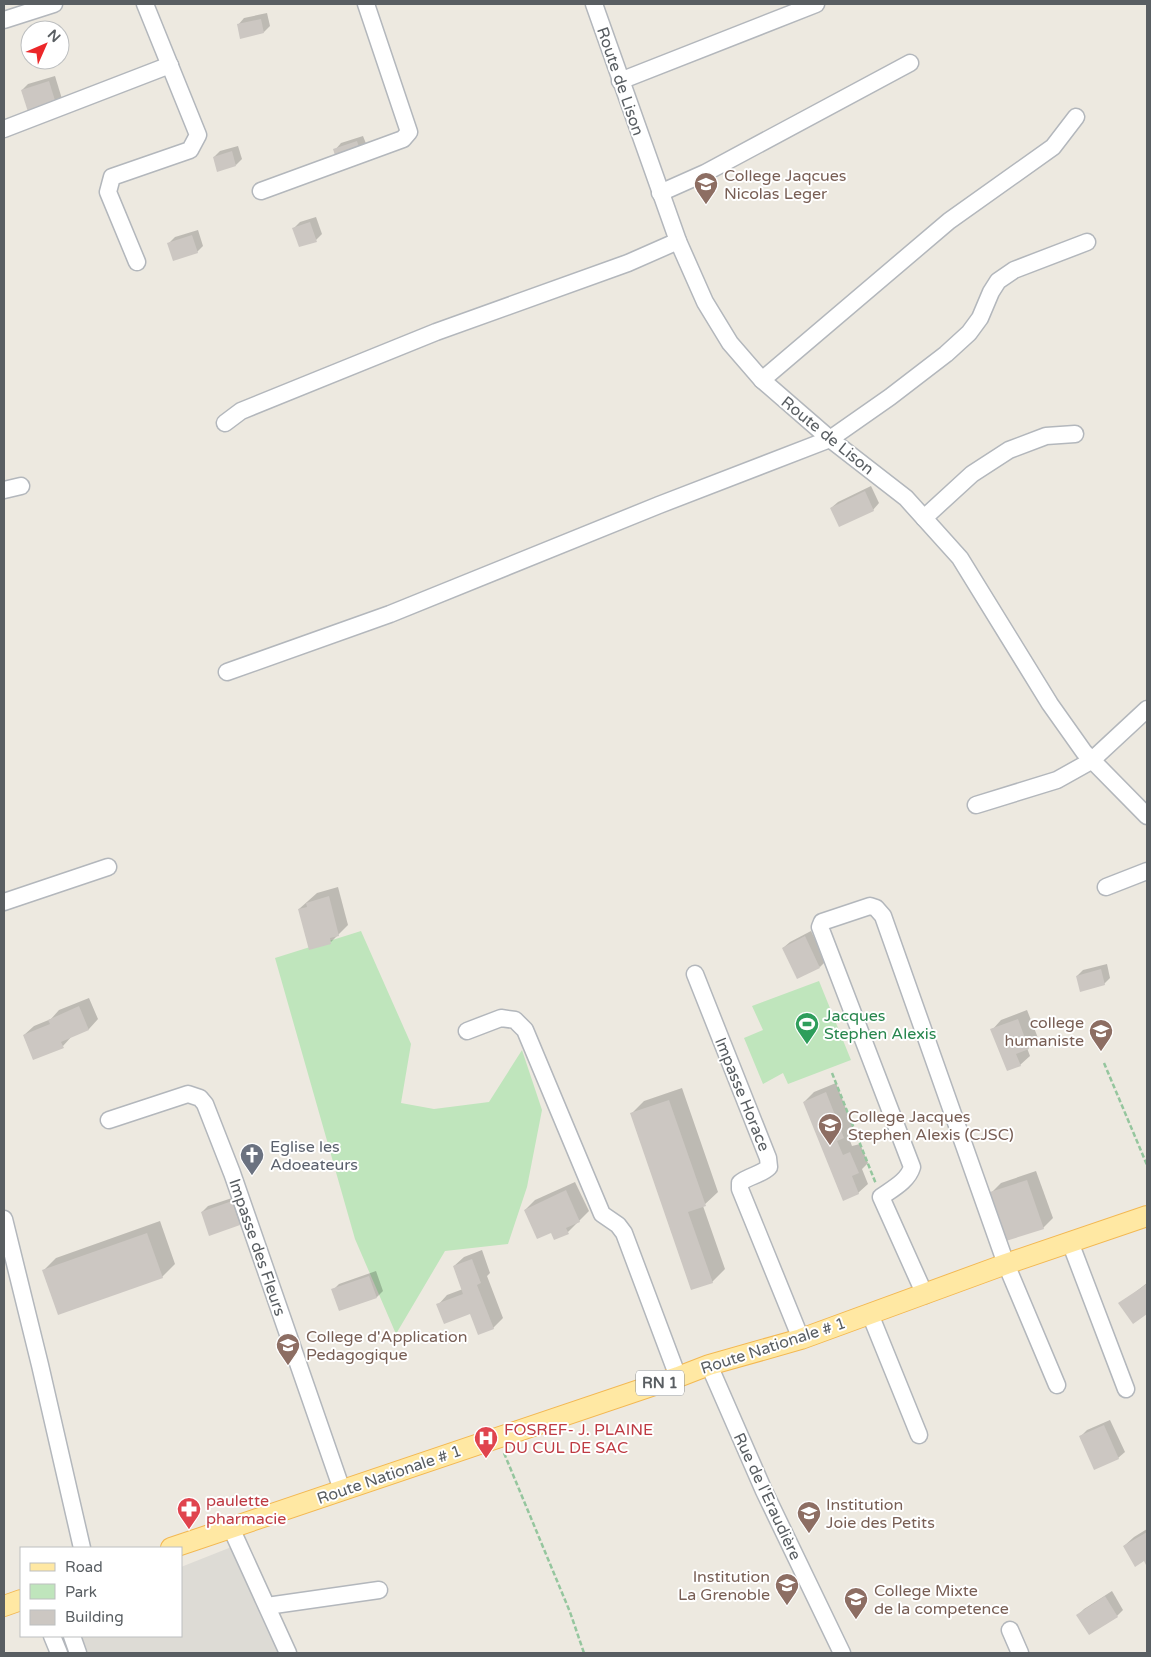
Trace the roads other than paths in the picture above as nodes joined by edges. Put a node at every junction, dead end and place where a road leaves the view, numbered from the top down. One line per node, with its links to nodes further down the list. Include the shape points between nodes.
1 (54, 4): 7 (street)
2 (146, 4): 9 (street)
3 (366, 4): 13 (street, via 409,132 403,139)
4 (594, 4): 10 (street, Route de Lison)
5 (816, 4): 6 (street)
6 (790, 8): 10 (street)
7 (4, 20)
8 (910, 63): 14 (street, via 705,173)
9 (170, 65): 12 (street); 17 (street, via 198,135 190,150 112,177 108,192)
10 (620, 81): 14 (street, Route de Lison)
11 (1076, 117): 18 (street, via 1052,147 949,221)
12 (4, 129)
13 (261, 191)
14 (660, 193): 15 (street, Route de Lison)
15 (678, 241): 18 (street, Route de Lison, via 705,302 730,343); 19 (street, via 628,263 436,332 241,411)
16 (1087, 242): 21 (street, via 1014,270 998,281 969,333 890,397)
17 (137, 262)
18 (762, 380): 21 (street, Route de Lison)
19 (225, 423)
20 (1075, 434): 24 (street, via 1046,436 1008,450 972,474)
21 (830, 439): 24 (street, Route de Lison, via 906,498); 25 (street, via 390,614)
22 (21, 486): 23 (street)
23 (4, 490)
24 (924, 518): 27 (street, Route de Lison, via 960,558 1050,704)
25 (227, 672)
26 (1147, 709): 27 (street)
27 (1091, 761): 28 (street, via 1057,780); 29 (street, Route de Lison)
28 (976, 805)
29 (1147, 816)
30 (108, 867): 33 (street)
31 (1147, 871): 32 (street)
32 (1106, 887)
33 (4, 902)
34 (695, 974): 44 (street, Impasse Horace, via 768,1158 769,1167 743,1180 740,1188)
35 (467, 1031): 46 (street, via 502,1018 515,1020 525,1030 602,1214 624,1233)
36 (109, 1120): 50 (street, Impasse des Fleurs, via 188,1094 200,1098 205,1104)
37 (1147, 1216): 39 (main road, Route Nationale # 1 / RN 1)
38 (4, 1219): 40 (street)
39 (1070, 1242): 41 (main road, Route Nationale # 1 / RN 1); 48 (street)
40 (9, 1260): 52 (street, via 40,1364)
41 (1006, 1264): 42 (main road, Route Nationale # 1 / RN 1); 42 (street, via 883,916 870,906 822,922 820,927 912,1167 906,1178 881,1197); 47 (street)
42 (925, 1295): 43 (main road, Route Nationale # 1 / RN 1)
43 (870, 1314): 44 (main road, Route Nationale # 1 / RN 1); 49 (street)
44 (801, 1339): 45 (main road, Route Nationale # 1 / RN 1)
45 (709, 1365): 46 (main road, Route Nationale # 1 / RN 1); 64 (street, Rue de l'Eraudière, via 764,1491)
46 (678, 1377): 50 (main road, Route Nationale # 1 / RN 1)
47 (1057, 1385)
48 (1126, 1388)
49 (919, 1435)
50 (342, 1490): 51 (main road, Route Nationale # 1 / RN 1)
51 (231, 1528): 53 (main road, Route Nationale # 1 / RN 1); 57 (street)
52 (82, 1547)
53 (174, 1547)
54 (379, 1590): 57 (street)
55 (20, 1600): 56 (main road)
56 (4, 1606)
57 (267, 1606): 63 (street)
58 (1010, 1630): 65 (street)
59 (52, 1637): 61 (street)
60 (72, 1637): 62 (street)
61 (59, 1653)
62 (78, 1653)
63 (288, 1653)
64 (842, 1653)
65 (1020, 1653)

